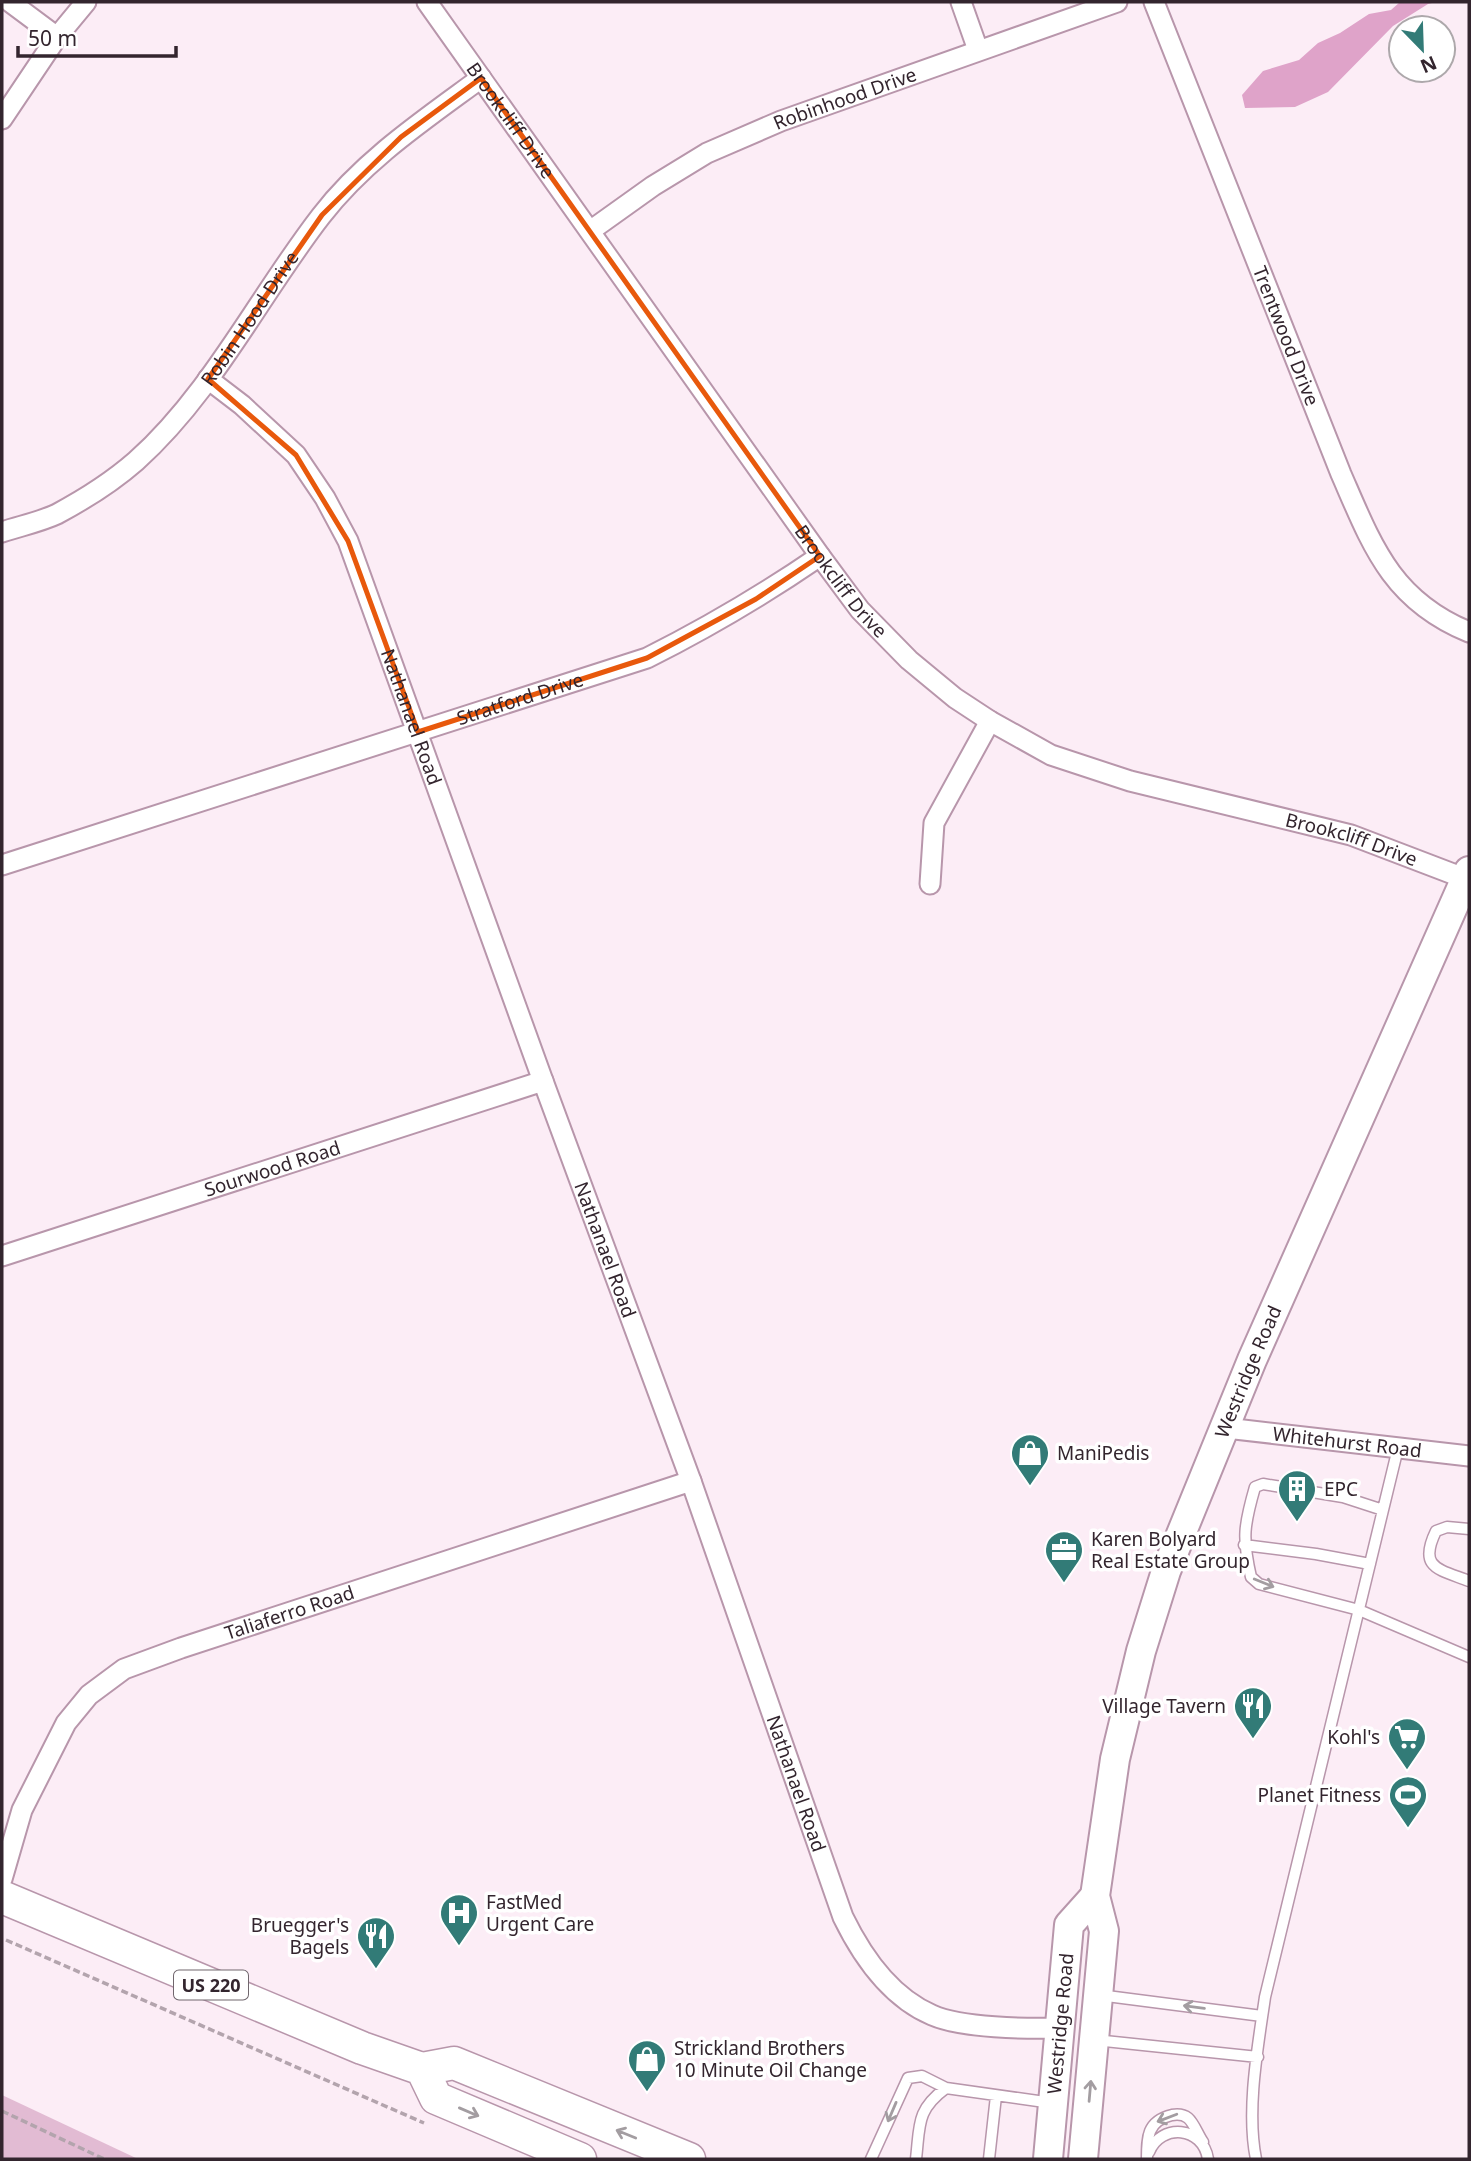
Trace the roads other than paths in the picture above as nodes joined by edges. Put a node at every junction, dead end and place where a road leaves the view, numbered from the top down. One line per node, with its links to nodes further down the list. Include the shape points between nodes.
1 (10, 2): 7 (street)
2 (86, 2): 7 (street)
3 (427, 2): 9 (street, Brookcliff Drive)
4 (961, 2): 8 (street)
5 (1117, 2): 8 (street, Robinhood Drive)
6 (1154, 2): 15 (street, Trentwood Drive, via 1341,474 1376,551 1401,586 1423,606)
7 (57, 37): 10 (street)
8 (978, 50): 11 (street, Robinhood Drive, via 781,121 707,153)
9 (481, 78): 11 (street, Brookcliff Drive); 12 (street, Robin Hood Drive, via 401,137 322,215)
10 (2, 119)
11 (590, 231): 14 (street, Brookcliff Drive)
12 (208, 379): 13 (street, Robin Hood Drive, via 160,436 107,484 54,515); 17 (street, Nathanael Road, via 296,455 325,498 348,541)
13 (2, 532)
14 (820, 556): 16 (street, Brookcliff Drive, via 860,610 909,660); 17 (street, Stratford Drive, via 756,599 647,658)
15 (1469, 632)
16 (990, 722): 19 (street, Brookcliff Drive, via 1051,755 1130,781 1351,835); 20 (street, via 934,823)
17 (418, 732): 18 (street, Stratford Drive); 21 (street, Nathanael Road)
18 (2, 865)
19 (1468, 877): 23 (main road, Westridge Road, via 1252,1360)
20 (930, 884)
21 (543, 1081): 22 (street, Sourwood Road); 26 (street, Nathanael Road)
22 (2, 1256)
23 (1226, 1428): 24 (street, Whitehurst Road); 35 (main road, Westridge Road, via 1166,1571 1141,1651 1115,1759)
24 (1398, 1448): 25 (street, Whitehurst Road); 27 (lane)
25 (1469, 1456)
26 (691, 1481): 34 (street, Taliaferro Road, via 124,1670 89,1695 66,1723 22,1810); 39 (street, Nathanael Road, via 856,1943 886,1983 932,2015 1020,2029)
27 (1383, 1510): 29 (lane, via 1343,1497 1263,1484 1255,1487); 30 (lane)
28 (1469, 1529): 31 (lane, via 1436,1531 1429,1558 1434,1567)
29 (1244, 1545): 30 (lane); 32 (lane, one-way to 32, via 1251,1577 1259,1584)
30 (1370, 1564): 32 (lane)
31 (1469, 1581)
32 (1359, 1610): 33 (lane); 38 (lane)
33 (1469, 1657)
34 (2, 1879)
35 (1095, 1896): 37 (main road, Westridge Road, via 1104,1931); 39 (main road, Westridge Road, via 1069,1926)
36 (2, 1897): 42 (main road, US 220, via 349,2043)
37 (1098, 1995): 38 (lane, one-way to 37); 40 (main road, Westridge Road)
38 (1262, 2016): 41 (lane)
39 (1060, 2028): 45 (main road, Westridge Road)
40 (1094, 2040): 41 (lane); 54 (main road, Westridge Road, one-way to 40)
41 (1258, 2057): 47 (lane, via 1251,2136)
42 (422, 2069): 48 (main road, one-way to 48, via 436,2098); 49 (main road, US 220, one-way to 42, via 454,2063)
43 (946, 2088): 44 (lane); 50 (lane, one-way to 50, via 922,2076 908,2078); 51 (lane, via 929,2101 921,2115)
44 (996, 2096): 45 (lane); 52 (lane)
45 (1053, 2103): 53 (main road, Westridge Road)
46 (1203, 2142): 55 (lane, via 1191,2134 1166,2135 1153,2144); 55 (lane, one-way to 55, via 1190,2119 1178,2114 1160,2118 1150,2129); 56 (lane)
47 (1255, 2155): 57 (lane)
48 (580, 2159)
49 (689, 2159)
50 (871, 2159)
51 (916, 2159)
52 (989, 2159)
53 (1048, 2159)
54 (1083, 2159)
55 (1147, 2159)
56 (1208, 2159)
57 (1244, 2159)

